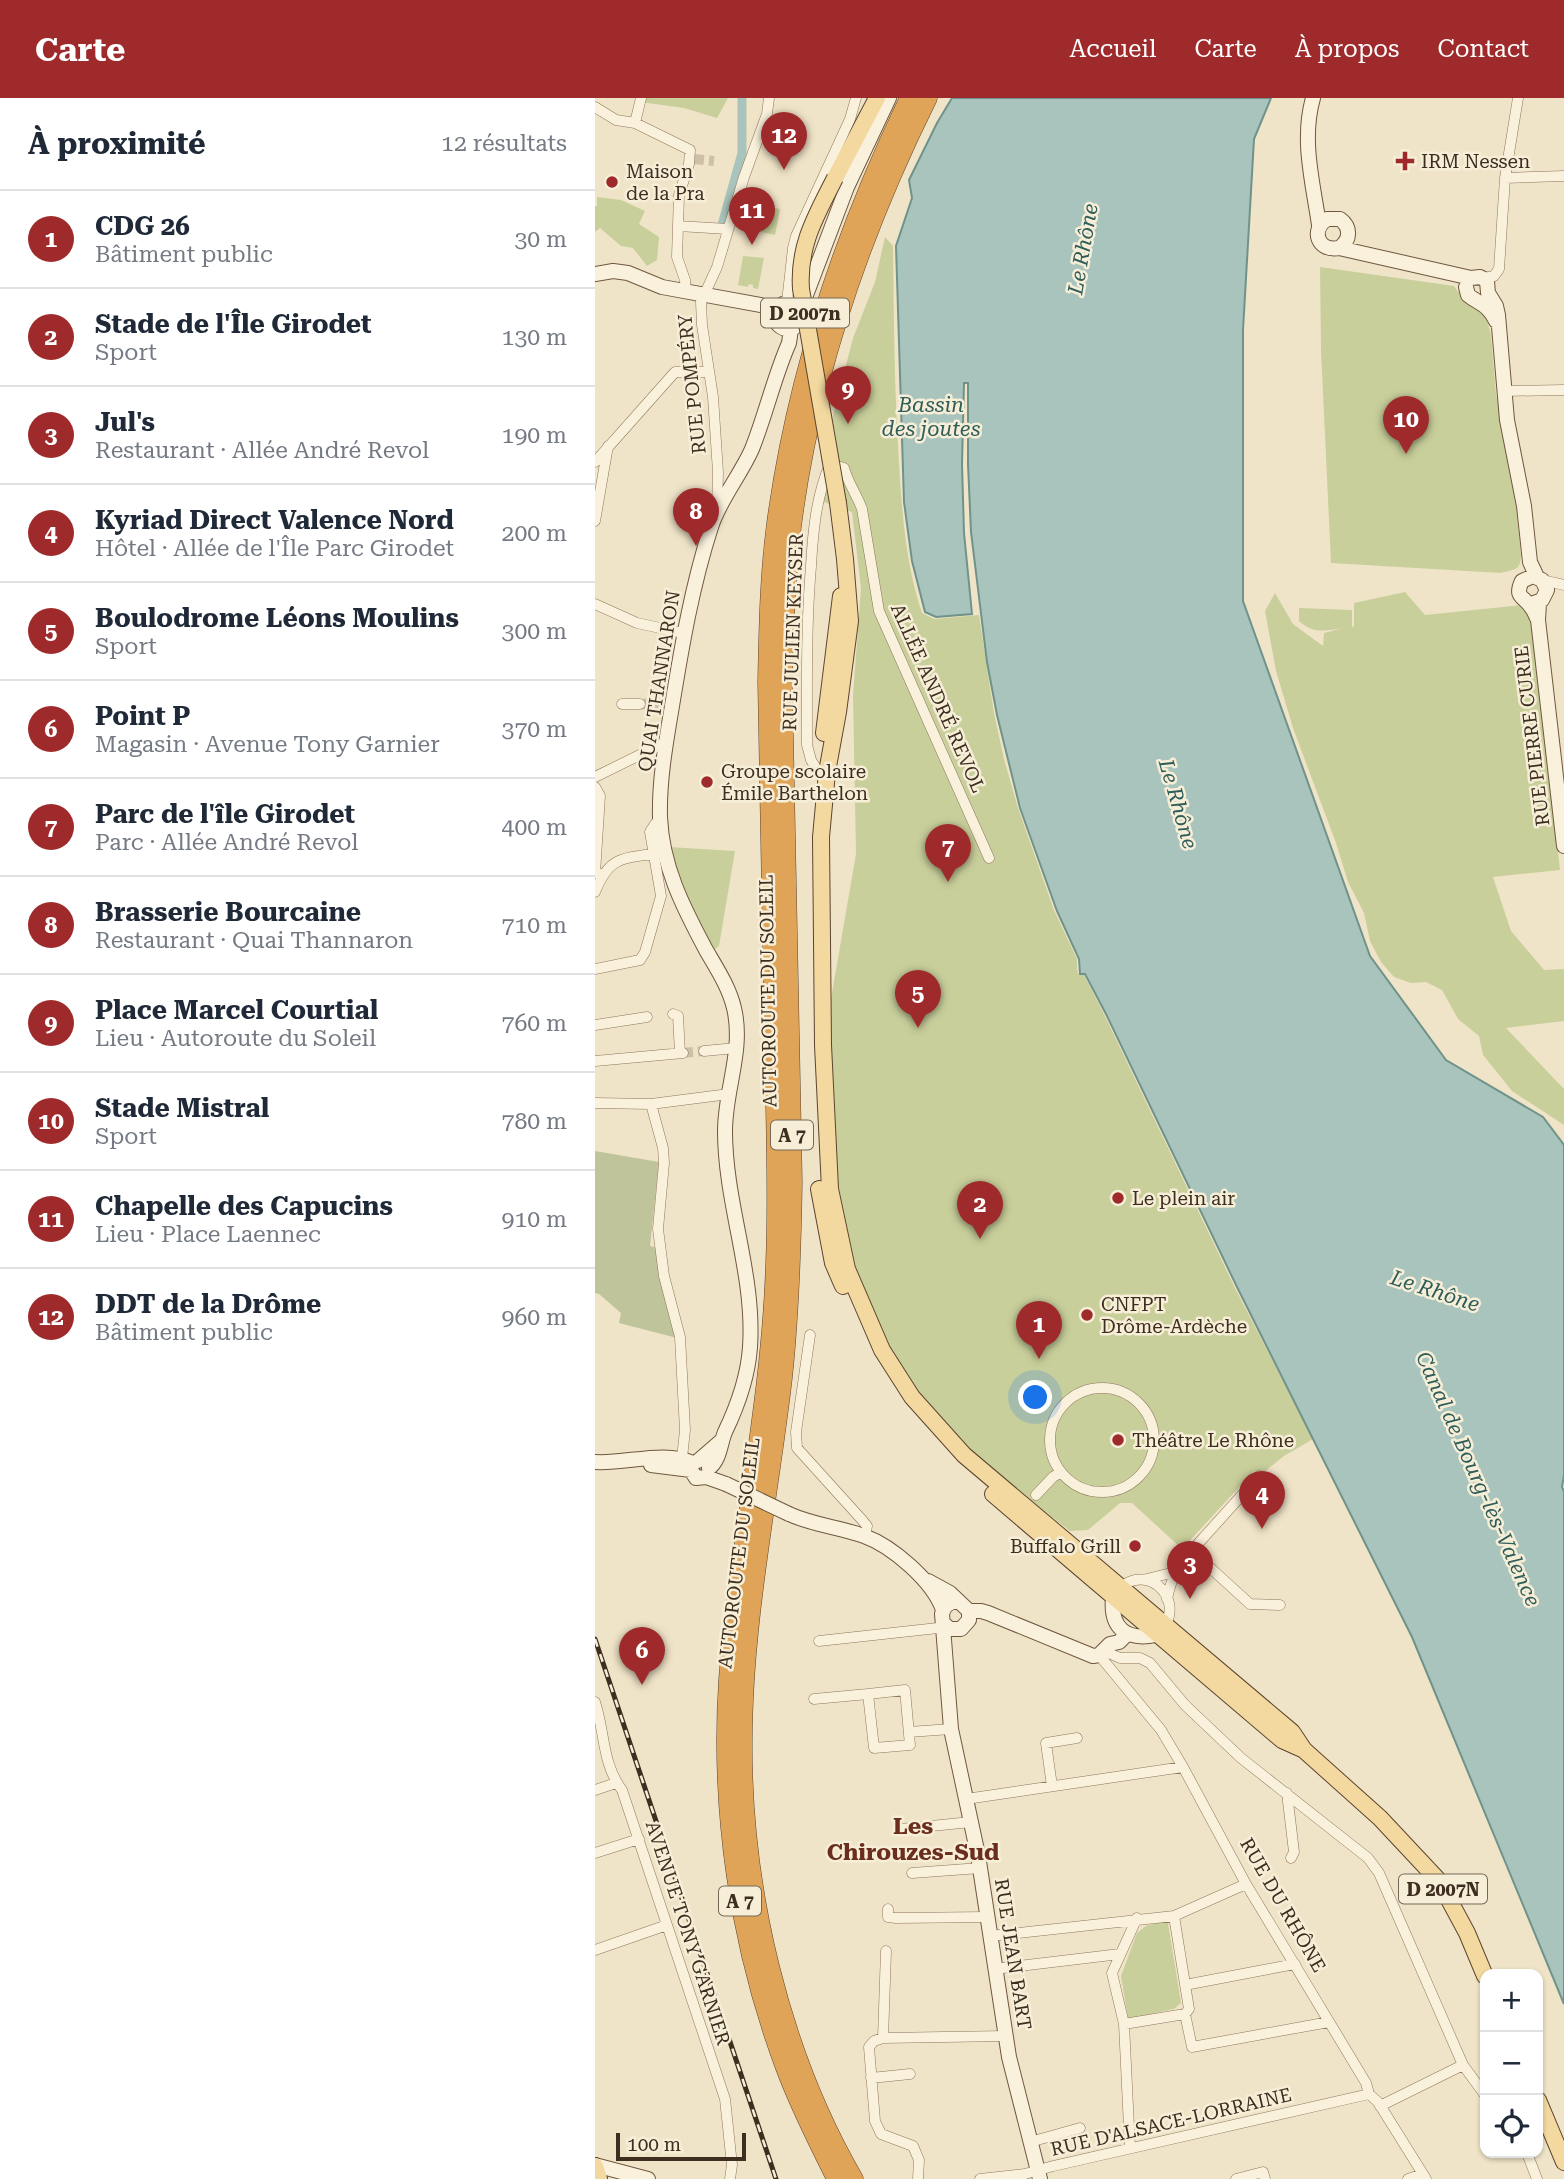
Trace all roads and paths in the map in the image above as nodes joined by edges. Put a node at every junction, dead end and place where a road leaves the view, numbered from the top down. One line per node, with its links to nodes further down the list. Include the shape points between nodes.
1 (641, 98): 12 (street)
2 (769, 98): 18 (street)
3 (856, 98): 26 (street, via 796,236)
4 (870, 98): 14 (main road, D 2007n)
5 (877, 98): 14 (main road, D 2007n)
6 (889, 98): 26 (street)
7 (909, 98): 142 (highway, AUTOROUTE DU SOLEIL / A 7, via 851,229 823,312 800,399 776,524 767,682 775,1265 767,1375 733,1634 726,1744 736,1877 747,1943 786,2070)
8 (928, 98): 143 (highway, AUTOROUTE DU SOLEIL / A 7, via 866,234 839,316 815,404 793,526 783,681 792,1265 783,1377 744,1692 745,1806 764,1939 801,2063)
9 (1313, 98): 16 (street, via 1307,141 1314,195)
10 (1518, 98): 15 (street)
11 (595, 107): 12 (street, via 616,120)
12 (635, 123): 17 (street, via 690,150 679,195)
13 (1564, 176): 15 (street)
14 (835, 178): 35 (main road, D 2007n, bridge, via 809,233 800,273)
15 (1505, 178): 23 (street, via 1499,269)
16 (1325, 221): 19 (street, via 1343,221); 20 (street, via 1317,236 1322,245)
17 (678, 226): 18 (street); 24 (street, via 677,257)
18 (728, 229): 25 (street)
19 (1351, 238): 20 (street); 21 (street)
20 (1339, 248): 21 (street)
21 (1370, 255): 23 (street, via 1435,269)
22 (595, 274): 24 (street, via 628,273)
23 (1478, 287): 29 (street, RUE PIERRE CURIE, via 1496,306)
24 (685, 293): 25 (street)
25 (702, 296): 26 (street); 27 (street, RUE POMPÉRY)
26 (786, 314): 33 (street, QUAI THANNARON, via 783,356 751,450)
27 (709, 372): 30 (street, via 675,372); 33 (street, RUE POMPÉRY)
28 (1564, 390): 29 (street)
29 (1503, 391): 36 (street, RUE PIERRE CURIE, via 1530,562)
30 (608, 446): 31 (street); 34 (street)
31 (595, 462)
32 (844, 468): 43 (street, RUE JULIEN KEYSER, via 830,464 813,536 807,745); 49 (street, ALLÉE ANDRÉ REVOL, via 862,509 879,611)
33 (717, 511): 38 (street, QUAI THANNARON)
34 (595, 521)
35 (845, 559): 43 (main road, D 2007N); 73 (main road, D 2007N, via 850,621 821,837 830,1189 847,1269 882,1350 912,1397 964,1455)
36 (1543, 588): 42 (street, RUE PIERRE CURIE, via 1538,620)
37 (595, 604): 38 (street, via 638,623)
38 (684, 632): 41 (street, QUAI THANNARON, via 667,703)
39 (622, 704): 40 (street)
40 (640, 704)
41 (666, 742): 44 (street); 46 (street, QUAI THANNARON)
42 (1559, 764): 47 (street, RUE PIERRE CURIE)
43 (819, 774): 73 (main road, D 2007N, via 812,837 814,1052 819,1188 834,1263 872,1354 909,1410 962,1467)
44 (595, 778)
45 (595, 787): 50 (street, via 600,796)
46 (660, 818): 48 (street, via 650,832); 56 (street, QUAI THANNARON, via 672,882 728,991 736,1016)
47 (1564, 846)
48 (653, 854): 50 (street, via 629,857); 52 (street, via 661,896 645,952 640,960)
49 (989, 858)
50 (598, 873): 51 (street)
51 (595, 892)
52 (595, 970)
53 (673, 1014): 58 (street, via 678,1016 682,1053)
54 (647, 1017): 55 (street)
55 (595, 1026)
56 (736, 1048): 57 (street); 59 (street, QUAI THANNARON)
57 (704, 1051)
58 (595, 1061)
59 (729, 1094): 61 (street); 64 (street, QUAI THANNARON, via 726,1157 750,1298 750,1348 742,1390 716,1460)
60 (595, 1104): 61 (street)
61 (651, 1104): 64 (street, via 663,1148 658,1229 664,1276 680,1338 685,1430)
62 (810, 1335): 68 (street, via 797,1448 863,1521)
63 (595, 1461): 64 (street, RUE JEAN BART, via 668,1457)
64 (698, 1467): 68 (street, RUE JEAN BART, bridge, via 789,1514)
65 (1061, 1472): 65 (street, via 1084,1489 1114,1491 1127,1486 1151,1460 1153,1426 1146,1411 1135,1399 1109,1388 1073,1396 1063,1404 1051,1427 1051,1451); 67 (street)
66 (1258, 1476): 69 (street)
67 (1036, 1495)
68 (865, 1536): 71 (street, RUE JEAN BART)
69 (1194, 1553): 70 (street); 75 (street, via 1250,1604)
70 (1175, 1572): 72 (street); 74 (street)
71 (924, 1579): 76 (street, RUE JEAN BART); 77 (street, RUE JEAN BART)
72 (1147, 1579): 73 (street, via 1129,1581); 74 (street, via 1160,1587)
73 (1117, 1592): 78 (street, via 1112,1608); 79 (main road, D 2007N)
74 (1167, 1599): 79 (street, via 1170,1613)
75 (1280, 1605)
76 (964, 1606): 77 (street, via 949,1603); 80 (street, via 968,1623); 83 (street, via 1093,1656)
77 (943, 1617): 80 (street, via 950,1629); 82 (street, via 938,1628); 84 (street, RUE JEAN BART)
78 (1116, 1623): 81 (street); 83 (street)
79 (1161, 1629): 81 (street, via 1136,1637); 116 (main road, D 2007N, via 1282,1740 1304,1749 1380,1818 1439,1881)
80 (958, 1630): 84 (street)
81 (1127, 1634): 83 (street)
82 (819, 1640)
83 (1104, 1650): 91 (street, RUE DU RHÔNE); 95 (street, via 1150,1663 1185,1705 1241,1758)
84 (944, 1651): 88 (street, RUE JEAN BART)
85 (868, 1693): 86 (street); 89 (street, via 905,1690); 89 (street, via 874,1748 910,1745)
86 (814, 1699)
87 (595, 1702): 92 (street, AVENUE TONY GARNIER, via 603,1747)
88 (951, 1729): 89 (street); 96 (street, RUE JEAN BART)
89 (909, 1732)
90 (1077, 1738): 93 (street, via 1046,1743)
91 (1183, 1767): 93 (street); 104 (street, RUE DU RHÔNE)
92 (616, 1783): 94 (street); 99 (street, AVENUE TONY GARNIER)
93 (1052, 1786): 96 (street)
94 (595, 1790)
95 (1287, 1793): 101 (street); 123 (street, via 1368,1858 1379,1873)
96 (966, 1798): 97 (street, RUE JEAN BART)
97 (971, 1822): 98 (street); 102 (street, RUE JEAN BART)
98 (901, 1829)
99 (639, 1839): 100 (street); 109 (street, AVENUE TONY GARNIER)
100 (595, 1853)
101 (1291, 1858)
102 (980, 1868): 103 (street); 107 (street, RUE JEAN BART)
103 (912, 1873)
104 (1245, 1884): 106 (street); 114 (street, RUE DU RHÔNE)
105 (888, 1909): 107 (street, via 888,1917 896,1918)
106 (1174, 1916): 108 (street); 117 (street)
107 (987, 1917): 110 (street, RUE JEAN BART)
108 (1137, 1918): 110 (street); 113 (street)
109 (667, 1925): 111 (street); 141 (street, AVENUE TONY GARNIER, via 725,2099)
110 (990, 1936): 115 (street, RUE JEAN BART)
111 (595, 1950)
112 (887, 1951): 122 (street)
113 (1120, 1954): 115 (street); 120 (street, via 1112,1973)
114 (1295, 1964): 117 (street); 119 (street, RUE DU RHÔNE)
115 (994, 1969): 121 (street, RUE JEAN BART)
116 (1482, 1969)
117 (1185, 1984): 118 (street, via 1189,2009)
118 (1185, 2014): 119 (street, via 1192,2047); 120 (street)
119 (1329, 2022): 127 (street, RUE DU RHÔNE)
120 (1124, 2024): 132 (street)
121 (1005, 2036): 122 (street); 131 (street, RUE JEAN BART)
122 (883, 2038): 125 (street, via 869,2047)
123 (1463, 2065): 126 (street); 128 (street)
124 (910, 2074): 125 (street)
125 (871, 2078): 144 (street, via 875,2121 881,2134 913,2146 919,2160)
126 (1480, 2088)
127 (1369, 2094): 128 (street, RUE DU RHÔNE); 132 (street, RUE D'ALSACE-LORRAINE)
128 (1380, 2106): 138 (street, RUE DU RHÔNE)
129 (1543, 2112): 134 (main road)
130 (1080, 2128): 131 (street)
131 (1030, 2141): 137 (street, RUE JEAN BART)
132 (1130, 2148): 137 (street, RUE D'ALSACE-LORRAINE)
133 (1529, 2158): 149 (street)
134 (1564, 2162)
135 (595, 2166): 136 (street); 139 (main road)
136 (619, 2172): 139 (street); 140 (street)
137 (1039, 2175): 145 (street, RUE D'ALSACE-LORRAINE)
138 (1425, 2176): 148 (street)
139 (600, 2179)
140 (648, 2179)
141 (730, 2179)
142 (836, 2179)
143 (854, 2179)
144 (918, 2179)
145 (980, 2179)
146 (1236, 2179): 147 (street, via 1263,2172)
147 (1265, 2179)
148 (1408, 2179)
149 (1537, 2179)

